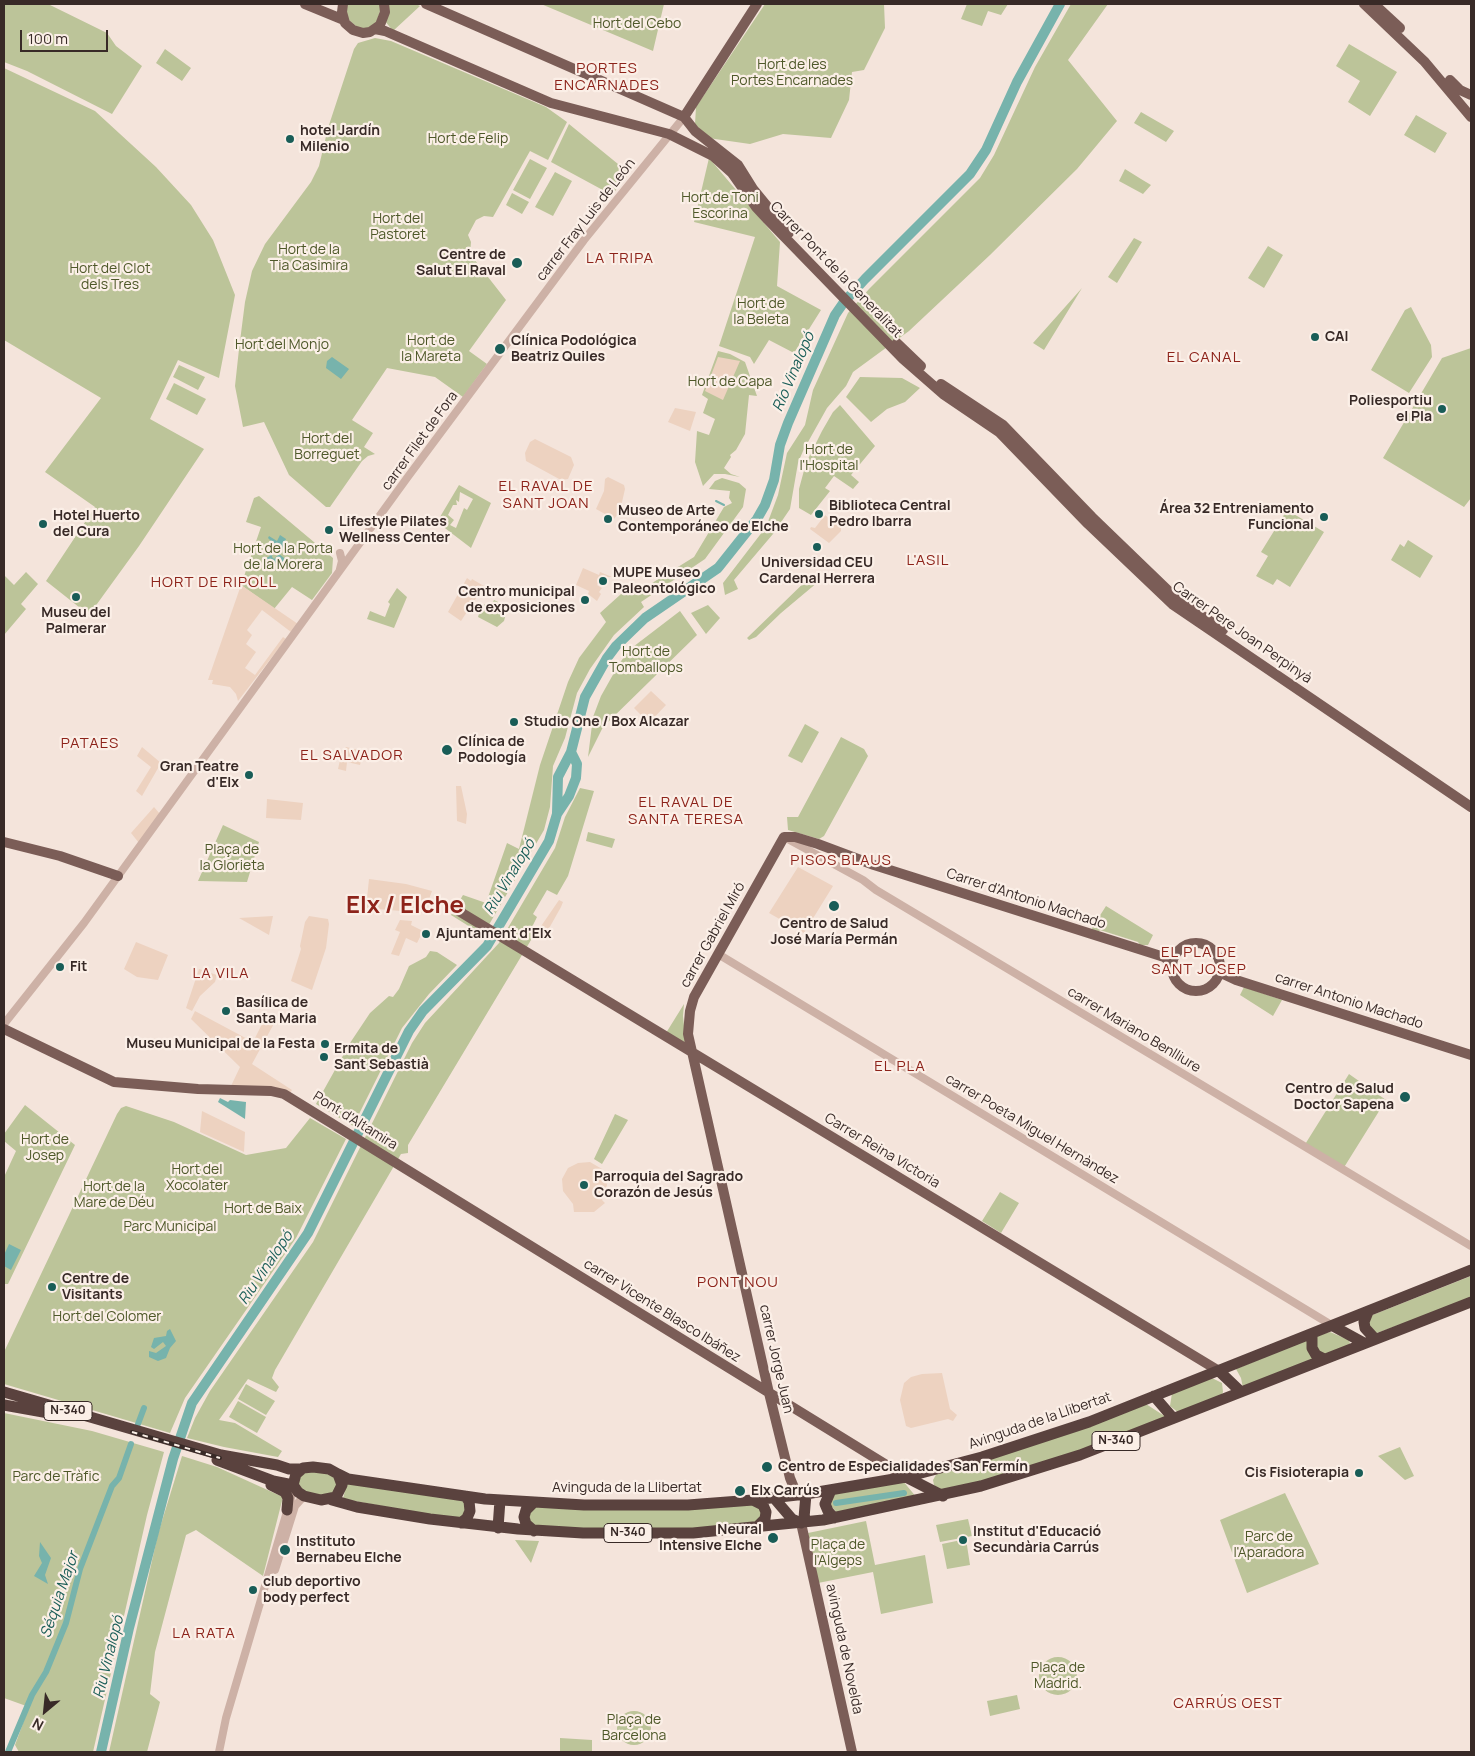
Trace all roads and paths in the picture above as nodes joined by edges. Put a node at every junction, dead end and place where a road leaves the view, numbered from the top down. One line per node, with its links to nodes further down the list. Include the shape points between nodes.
1 (305, 4): 10 (main road)
2 (321, 4): 3 (main road)
3 (327, 4)
4 (343, 4): 10 (main road)
5 (384, 4): 11 (main road, via 384,19)
6 (426, 4): 13 (main road)
7 (757, 4): 13 (main road)
8 (1364, 4): 14 (main road, via 1424,61)
9 (1374, 4): 12 (main road, via 1454,86)
10 (344, 20): 11 (main road, Carrer Pont de la Generalitat, via 353,30 362,33)
11 (375, 29): 16 (main road, Carrer Pont de la Generalitat, via 552,103)
12 (1471, 95)
13 (684, 117): 15 (main road, Carrer Pont de la Generalitat); 16 (street, carrer Fray Luis de León)
14 (1471, 117)
15 (695, 131): 17 (main road, via 690,140); 18 (main road, Carrer Pont de la Generalitat, via 738,165)
16 (669, 134): 17 (main road, Carrer Pont de la Generalitat); 19 (street, carrer Fray Luis de León)
17 (684, 141): 18 (main road, Carrer Pont de la Generalitat, via 725,165 756,207)
18 (792, 240): 20 (main road, Carrer Pont de la Generalitat)
19 (524, 321): 22 (street, carrer Filet de Fora)
20 (906, 357): 23 (main road, Carrer Pere Joan Perpinyà, via 1004,425 1176,598); 24 (main road, Carrer Pere Joan Perpinyà, via 942,394 999,432 1172,604)
21 (340, 553): 22 (street, carrer Filet de Fora, via 341,566)
22 (336, 576): 27 (street, carrer Filet de Fora)
23 (1471, 800)
24 (1471, 807)
25 (784, 837): 29 (main road, carrer Gabriel Miró); 30 (main road, Carrer d'Antonio Machado, via 795,837 1164,956); 37 (street, carrer Mariano Benlliure, via 863,880)
26 (4, 842): 27 (main road, via 60,856)
27 (118, 876): 32 (street, carrer Filet de Fora)
28 (452, 907): 34 (main road, Carrer Reina Victoria)
29 (718, 954): 34 (main road, carrer Gabriel Miró, via 694,997 690,1011 688,1034); 41 (street, carrer Poeta Miguel Hernàndez)
30 (1172, 964): 31 (main road, via 1176,980 1191,990 1208,988); 31 (main road, via 1183,946 1200,944 1215,952)
31 (1219, 972): 35 (main road, carrer Antonio Machado)
32 (4, 1024)
33 (4, 1029): 36 (main road, Pont d'Altamira, via 103,1078 122,1084 271,1091 290,1097)
34 (691, 1052): 45 (main road, Carrer Reina Victoria); 48 (main road, carrer Jorge Juan)
35 (1471, 1055)
36 (405, 1168): 48 (main road, carrer Vicente Blasco Ibáñez)
37 (1471, 1246)
38 (1471, 1270): 40 (highway, Avinguda de la Llibertat / N-340)
39 (1471, 1302): 43 (highway, N-340)
40 (1368, 1312): 41 (highway, Avinguda de la Llibertat / N-340); 43 (highway, via 1364,1322)
41 (1333, 1326): 42 (highway, Avinguda de la Llibertat / N-340); 43 (highway)
42 (1312, 1334): 44 (highway, via 1312,1348); 45 (highway, Avinguda de la Llibertat / N-340)
43 (1370, 1341): 44 (highway, N-340)
44 (1324, 1359): 47 (highway, N-340)
45 (1219, 1371): 47 (highway); 49 (highway, Avinguda de la Llibertat / N-340)
46 (4, 1392): 52 (highway, N-340)
47 (1241, 1392): 51 (highway, N-340)
48 (769, 1393): 58 (main road, carrer Vicente Blasco Ibáñez); 61 (main road, carrer Jorge Juan, via 790,1478)
49 (1154, 1396): 51 (highway); 55 (highway, Avinguda de la Llibertat / N-340, via 1054,1434)
50 (4, 1405): 52 (highway, N-340)
51 (1173, 1418): 64 (highway, N-340, via 1080,1455)
52 (132, 1432): 53 (highway, N-340)
53 (220, 1457): 54 (highway, N-340); 56 (highway, N-340)
54 (299, 1469): 57 (highway, N-340, via 329,1469); 59 (highway)
55 (934, 1469): 58 (highway, Avinguda de la Llibertat / N-340); 64 (highway, via 931,1482)
56 (251, 1472): 59 (highway, N-340); 71 (highway, via 258,1480 285,1492)
57 (338, 1474): 63 (highway, Avinguda de la Llibertat / N-340); 66 (highway, via 342,1490)
58 (906, 1477): 60 (highway, Avinguda de la Llibertat / N-340); 64 (highway); 69 (highway)
59 (294, 1486): 62 (highway, N-340); 71 (street)
60 (832, 1490): 61 (highway, Avinguda de la Llibertat / N-340); 72 (highway, via 825,1504)
61 (801, 1494): 65 (highway, Avinguda de la Llibertat / N-340); 74 (highway)
62 (304, 1496): 66 (highway, N-340); 79 (street, via 295,1506 231,1715)
63 (465, 1496): 67 (highway, Avinguda de la Llibertat / N-340); 73 (highway, via 470,1511)
64 (943, 1496): 69 (highway, N-340)
65 (774, 1498): 68 (highway, Avinguda de la Llibertat / N-340); 74 (highway, via 792,1519)
66 (332, 1500): 73 (highway, N-340)
67 (500, 1500): 70 (highway, Avinguda de la Llibertat / N-340); 76 (highway)
68 (753, 1500): 70 (highway, Avinguda de la Llibertat / N-340, via 688,1505); 75 (highway, via 760,1502 766,1512 763,1522)
69 (922, 1500): 72 (highway, N-340)
70 (534, 1503): 77 (highway, via 528,1507 524,1517 528,1527)
71 (287, 1510): 78 (street, via 225,1720)
72 (834, 1518): 74 (highway, N-340)
73 (461, 1523): 76 (highway, N-340)
74 (801, 1523): 75 (highway, N-340); 80 (main road, avinguda de Novelda)
75 (757, 1527): 77 (highway, N-340, via 693,1532)
76 (498, 1528): 77 (highway, N-340)
77 (534, 1531)
78 (219, 1752)
79 (223, 1752)
80 (852, 1752)

